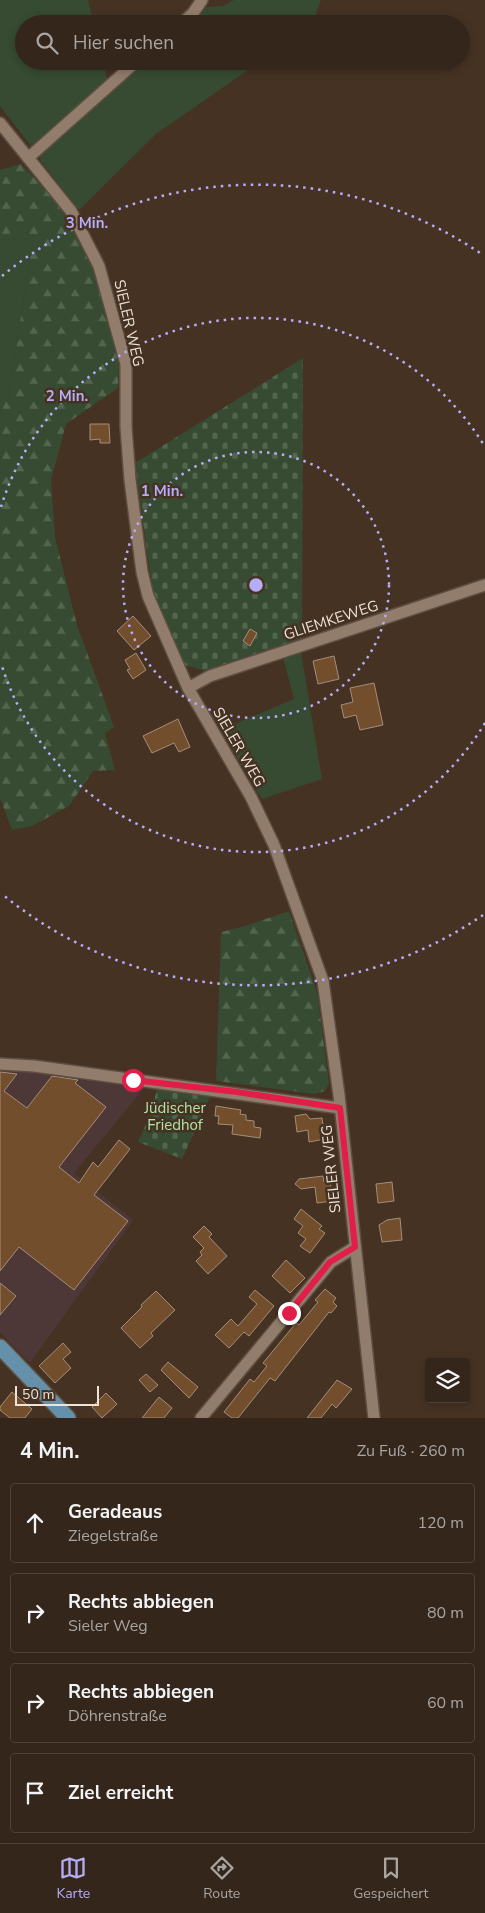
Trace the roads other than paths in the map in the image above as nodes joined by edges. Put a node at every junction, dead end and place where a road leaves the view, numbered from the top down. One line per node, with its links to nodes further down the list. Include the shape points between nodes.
1 (202, 0): 2 (street)
2 (191, 15)
3 (127, 70): 5 (street)
4 (0, 123): 5 (street, SIELER WEG)
5 (28, 158): 7 (street, SIELER WEG, via 71,211 100,266 126,364 130,480 142,572 148,596)
6 (485, 585): 7 (street, GLIEMKEWEG, via 210,676)
7 (188, 688): 9 (street, SIELER WEG, via 251,797 274,845 323,981)
8 (0, 1064): 9 (street)
9 (340, 1108): 10 (street, SIELER WEG)
10 (355, 1247): 13 (street, via 330,1262); 14 (street, SIELER WEG)
11 (0, 1347): 12 (main road)
12 (68, 1418)
13 (201, 1418)
14 (374, 1418)

